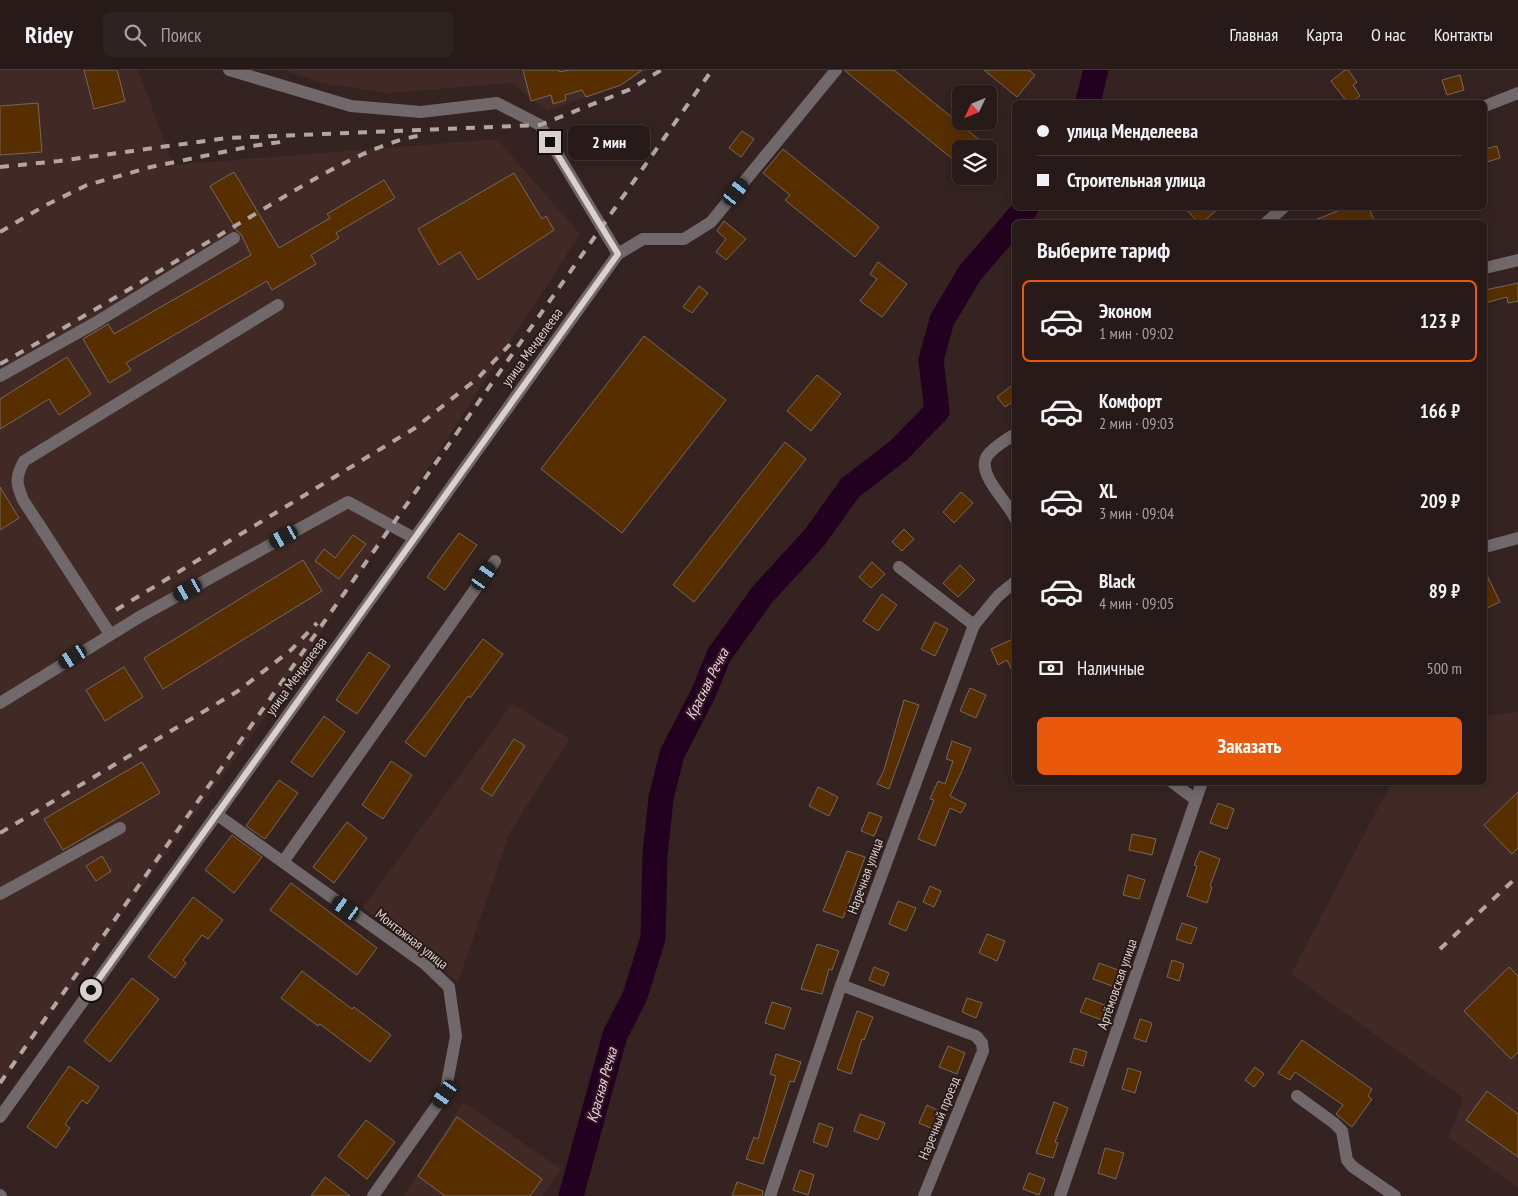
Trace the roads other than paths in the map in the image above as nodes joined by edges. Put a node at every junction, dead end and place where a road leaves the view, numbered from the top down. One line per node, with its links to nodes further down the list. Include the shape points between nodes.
1 (229, 70): 8 (street, via 351,106 421,112 497,103 540,125)
2 (836, 70): 8 (street, via 711,222 684,239 643,239)
3 (1518, 93): 4 (street)
4 (1487, 105)
5 (1281, 210): 6 (street)
6 (1269, 220)
7 (234, 238): 12 (street)
8 (618, 254): 15 (street, улица Менделеева)
9 (1518, 260): 10 (street)
10 (1487, 268)
11 (278, 305): 22 (street, via 24,461 18,472 16,483 23,500)
12 (0, 376)
13 (1012, 436): 14 (street, via 988,455 984,463 988,478)
14 (1012, 514)
15 (414, 538): 22 (street, via 348,502); 27 (street, улица Менделеева)
16 (1518, 538): 17 (street)
17 (1487, 546)
18 (495, 561): 29 (street)
19 (899, 567): 21 (street)
20 (1012, 584): 21 (street, Наречная улица)
21 (974, 625): 31 (street, Наречная улица)
22 (110, 634): 23 (street)
23 (0, 703)
24 (1176, 785): 26 (street)
25 (1201, 785): 26 (street, Артёмовская улица)
26 (1196, 800): 37 (street, Артёмовская улица)
27 (216, 814): 29 (street, Монтажная улица); 33 (street, улица Менделеева)
28 (120, 828): 30 (street)
29 (283, 862): 34 (street, Монтажная улица, via 425,964 449,987 456,1036 445,1094)
30 (0, 894)
31 (841, 985): 35 (street, Наречная улица); 36 (street, Наречный проезд, via 976,1036 982,1042 983,1051)
32 (1297, 1096): 38 (street, via 1342,1131 1347,1160 1353,1167)
33 (0, 1117)
34 (373, 1196)
35 (770, 1196)
36 (924, 1196)
37 (1060, 1196)
38 (1395, 1196)

